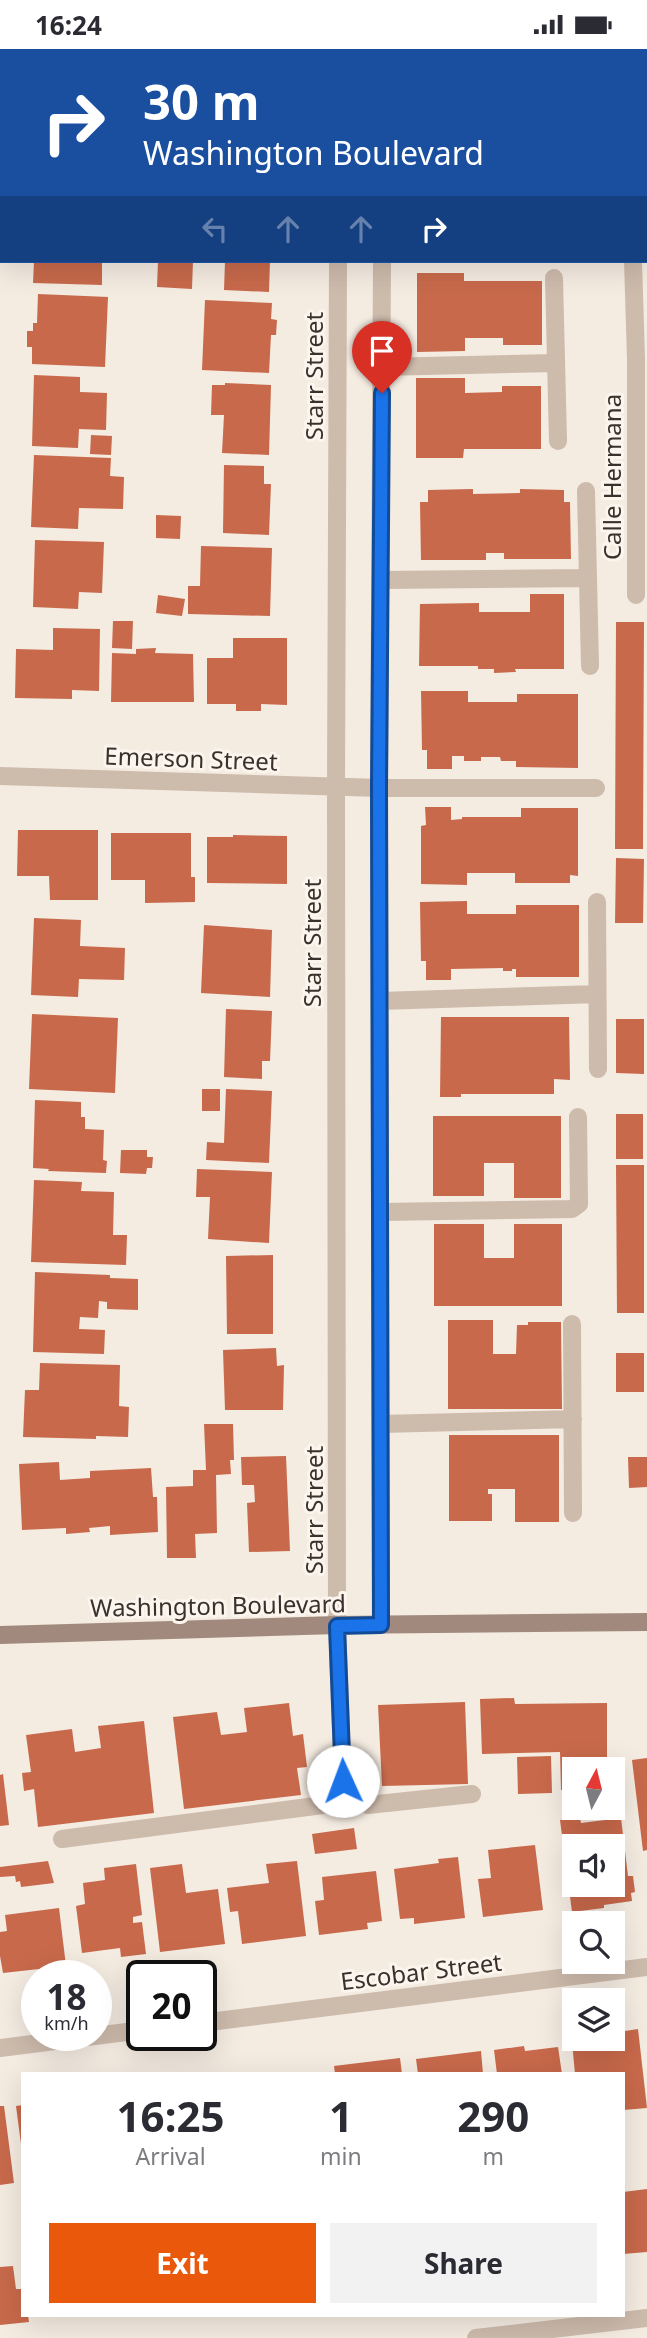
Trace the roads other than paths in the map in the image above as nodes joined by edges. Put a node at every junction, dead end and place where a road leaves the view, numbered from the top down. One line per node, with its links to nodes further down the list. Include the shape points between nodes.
1 (338, 263): 15 (street, Starr Street)
2 (382, 263): 7 (street)
3 (634, 263): 5 (street, Calle Hermana)
4 (554, 278): 6 (street)
5 (641, 359): 12 (street, Calle Hermana)
6 (556, 363): 7 (street); 8 (street)
7 (382, 367): 11 (street)
8 (558, 441)
9 (586, 491): 10 (street)
10 (588, 578): 11 (street); 13 (street)
11 (381, 580): 16 (street)
12 (636, 595)
13 (590, 666)
14 (0, 776): 15 (street, Emerson Street)
15 (336, 788): 16 (street, Emerson Street); 30 (street, Starr Street)
16 (379, 788): 17 (street, Emerson Street); 20 (street)
17 (596, 788)
18 (597, 902): 19 (street)
19 (597, 993): 20 (street); 21 (street)
20 (380, 1001): 23 (street)
21 (598, 1069)
22 (578, 1117): 23 (street, via 579,1204 572,1209)
23 (381, 1212): 26 (street)
24 (572, 1324): 25 (street)
25 (573, 1419): 26 (street); 27 (street)
26 (381, 1423): 29 (street)
27 (573, 1513)
28 (647, 1622): 29 (street, Washington Boulevard)
29 (381, 1625): 30 (street, Washington Boulevard)
30 (337, 1626): 31 (street, Washington Boulevard); 32 (street, Starr Street)
31 (0, 1635)
32 (343, 1781): 33 (street, via 368,1805); 34 (street, via 323,1805)
33 (472, 1794)
34 (62, 1839)
35 (647, 1967): 36 (street, Escobar Street)
36 (217, 2021)
37 (126, 2032): 38 (street)
38 (0, 2048)
39 (647, 2318): 40 (street)
40 (476, 2338)

